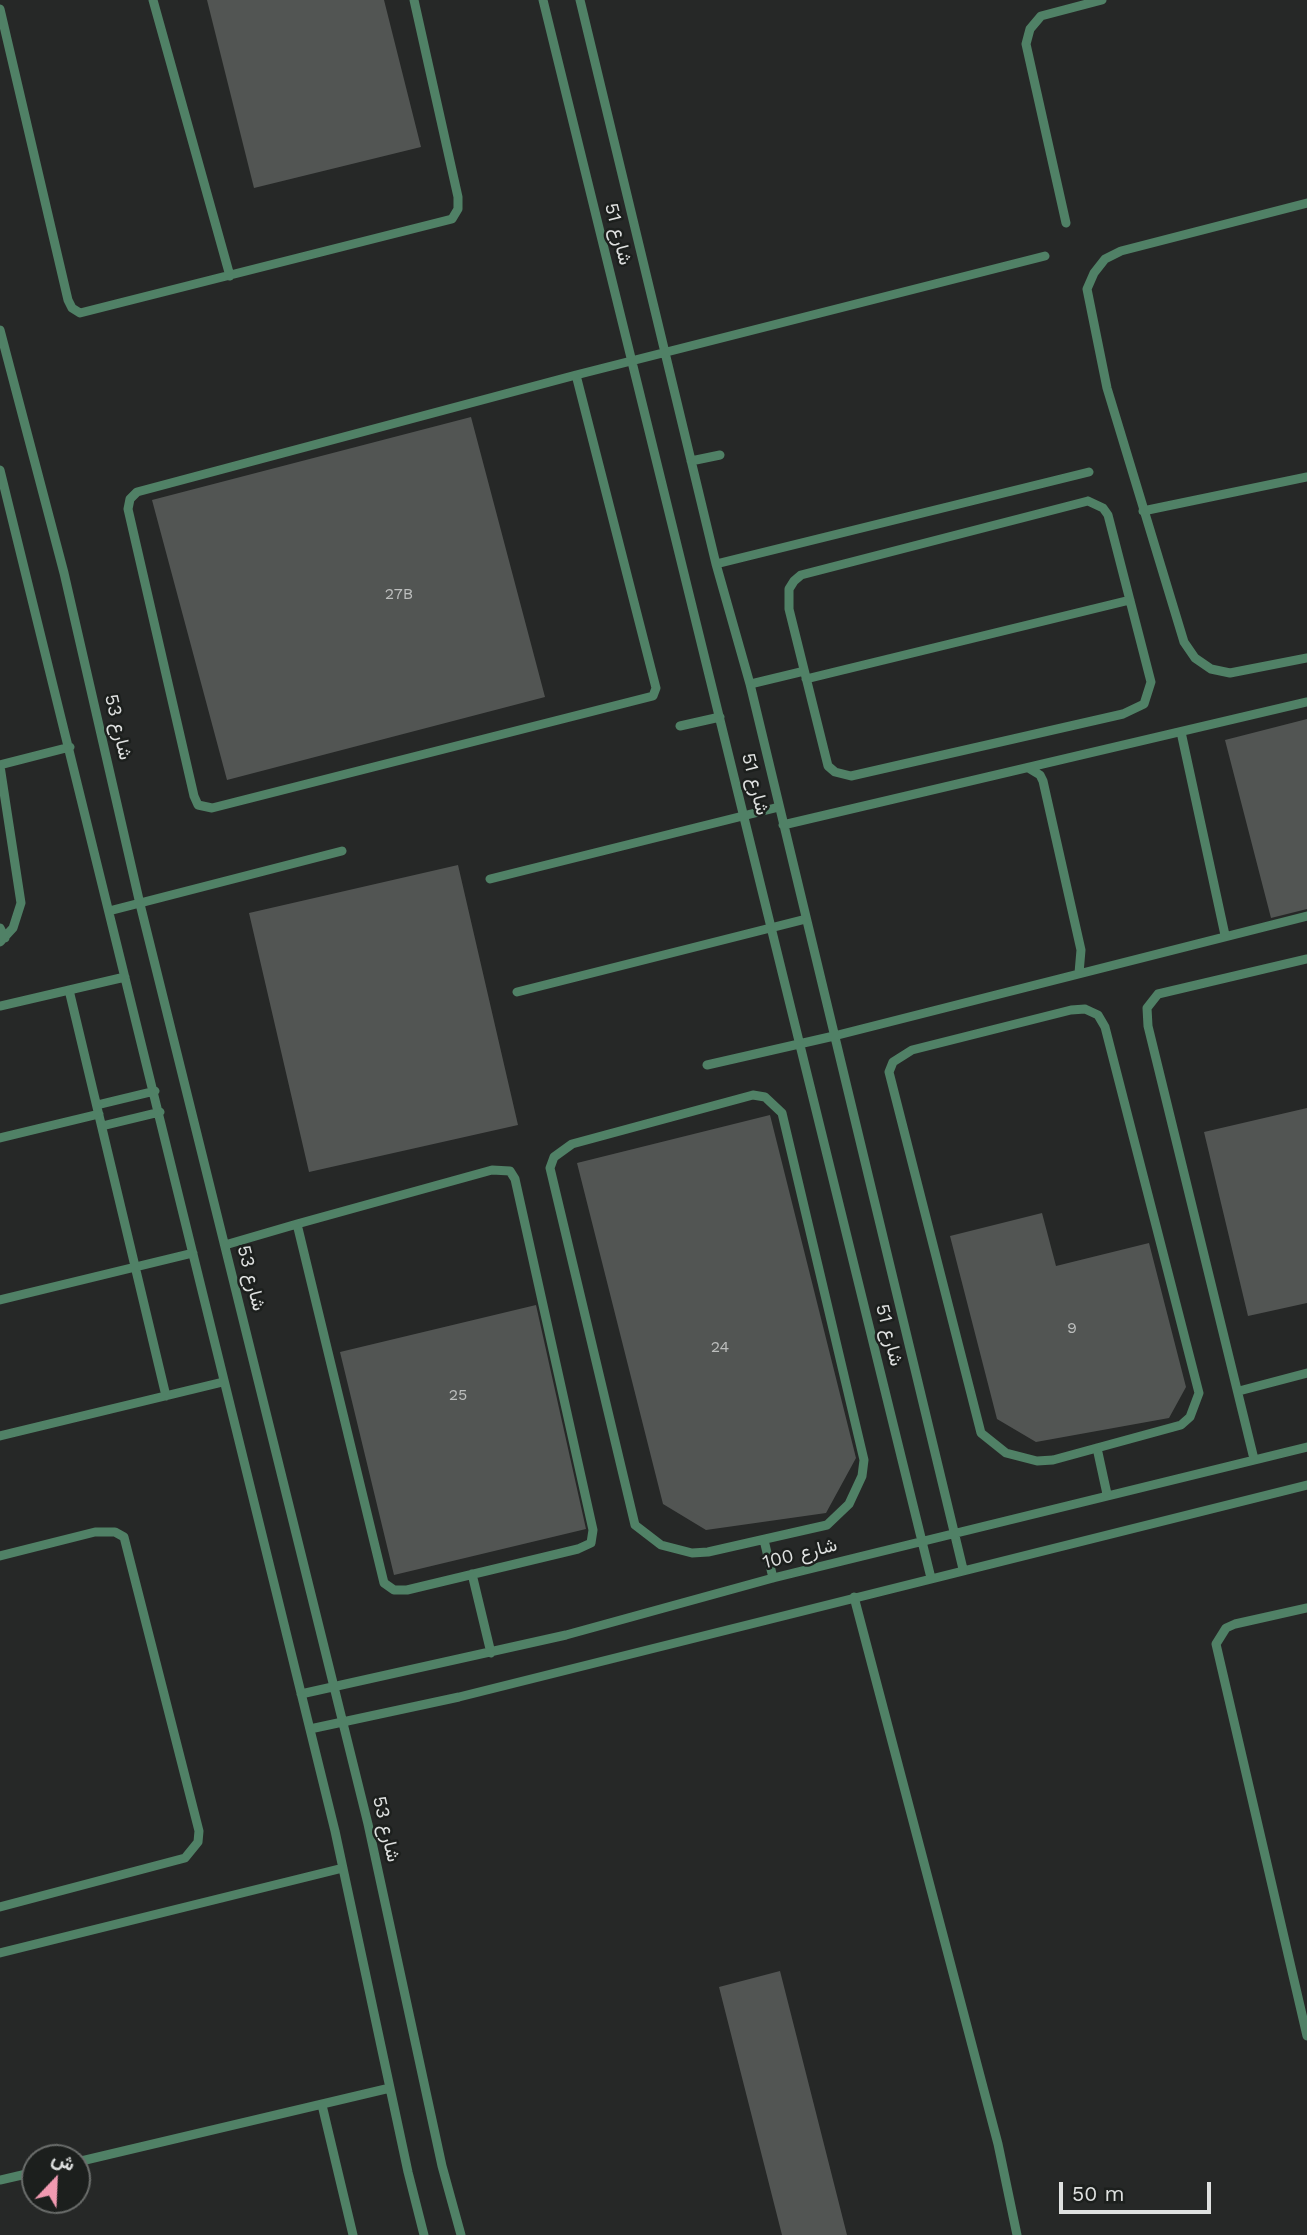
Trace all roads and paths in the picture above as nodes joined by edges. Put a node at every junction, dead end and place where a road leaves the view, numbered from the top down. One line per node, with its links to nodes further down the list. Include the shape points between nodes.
1 (153, 0): 10 (lane)
2 (414, 0): 10 (lane, via 458,197 456,214 447,222)
3 (543, 0): 13 (lane, شارع 51)
4 (580, 0): 12 (lane, شارع 51)
5 (1102, 0): 8 (lane, via 1041,16 1030,29 1026,44)
6 (0, 9): 10 (lane, via 72,309 85,313)
7 (1307, 203): 20 (lane, via 1121,251 1105,259 1094,273 1087,289 1088,307)
8 (1066, 223)
9 (1045, 256): 12 (lane)
10 (230, 276)
11 (0, 330): 38 (lane, شارع 53, via 64,573)
12 (665, 351): 13 (lane); 16 (lane, شارع 51)
13 (630, 360): 14 (lane); 27 (lane, شارع 51)
14 (576, 375): 14 (lane, via 133,495 128,509 198,805 212,808 653,696 656,688)
15 (720, 455): 16 (lane)
16 (691, 461): 21 (lane, شارع 51)
17 (0, 470): 30 (lane)
18 (1089, 472): 21 (lane)
19 (1307, 477): 20 (lane)
20 (1143, 512): 23 (lane, via 1184,642 1195,658 1211,669 1230,673)
21 (716, 564): 25 (lane, شارع 51)
22 (1130, 600): 24 (lane); 24 (lane, via 1108,515 1096,503 1080,503 801,575 787,599); 24 (lane, via 1151,682 1144,704 1123,713 843,775 824,759)
23 (1307, 658)
24 (805, 675): 25 (lane)
25 (750, 684): 33 (lane, شارع 51)
26 (1307, 702): 29 (lane)
27 (720, 717): 28 (lane); 34 (lane, شارع 51)
28 (680, 726)
29 (1181, 732): 32 (lane); 44 (lane)
30 (70, 747): 31 (lane); 39 (lane)
31 (0, 765): 45 (lane, via 21,903 13,928)
32 (1030, 769): 35 (lane); 47 (lane, via 1043,781 1081,950)
33 (779, 807): 34 (lane); 35 (lane, شارع 51)
34 (745, 816): 37 (lane); 43 (lane, شارع 51)
35 (783, 825): 41 (lane, شارع 51)
36 (342, 851): 38 (lane)
37 (490, 880)
38 (140, 904): 39 (lane); 61 (lane, شارع 53)
39 (109, 911): 48 (lane)
40 (1307, 916): 44 (lane)
41 (806, 919): 43 (lane); 52 (lane, شارع 51)
42 (0, 928): 45 (lane)
43 (772, 928): 50 (lane); 53 (lane, شارع 51)
44 (1226, 935): 47 (lane)
45 (2, 940)
46 (1307, 959): 67 (lane, via 1158,993 1147,1008)
47 (1079, 973): 52 (lane)
48 (125, 977): 49 (lane); 55 (lane)
49 (69, 990): 51 (lane); 56 (lane)
50 (517, 992)
51 (0, 1006)
52 (834, 1036): 53 (lane); 77 (lane, شارع 51)
53 (799, 1044): 54 (lane); 79 (lane, شارع 51)
54 (707, 1065)
55 (155, 1091): 56 (lane); 57 (lane)
56 (98, 1110): 58 (lane); 59 (lane)
57 (160, 1112): 58 (lane); 62 (lane)
58 (102, 1126): 63 (lane)
59 (0, 1138)
60 (298, 1224): 61 (lane); 82 (lane, via 384,1583 401,1591); 82 (lane, via 492,1170 506,1169 513,1174 594,1534 583,1548)
61 (225, 1245): 88 (lane, شارع 53)
62 (193, 1253): 63 (lane); 66 (lane)
63 (136, 1266): 64 (lane); 68 (lane)
64 (0, 1300)
65 (1307, 1373): 67 (lane)
66 (223, 1382): 68 (lane); 89 (lane)
67 (1239, 1391): 74 (lane)
68 (166, 1396): 69 (lane)
69 (0, 1436)
70 (1307, 1447): 72 (lane, شارع 100)
71 (1097, 1448): 71 (lane, via 1037,1461 1006,1453 981,1433 889,1072 901,1054 1071,1010 1085,1009 1098,1015 1105,1027 1199,1393 1181,1425); 76 (lane)
72 (1297, 1449): 73 (lane); 74 (lane, شارع 100)
73 (1307, 1453)
74 (1254, 1459): 76 (lane, شارع 100)
75 (1307, 1486): 81 (lane)
76 (1107, 1494): 77 (lane, شارع 100)
77 (953, 1533): 79 (lane, شارع 100); 81 (lane, شارع 51)
78 (764, 1540): 78 (lane, via 692,1553 661,1545 635,1525 550,1168 554,1157 572,1144 753,1095 775,1103 782,1112 864,1460 857,1490 827,1525); 83 (lane)
79 (921, 1541): 83 (lane, شارع 100); 84 (lane, شارع 51)
80 (0, 1556): 93 (lane, via 95,1532 124,1537 199,1831 198,1842 185,1858)
81 (963, 1569): 84 (lane)
82 (472, 1574): 87 (lane)
83 (773, 1578): 87 (lane, شارع 100)
84 (931, 1578): 85 (lane)
85 (854, 1597): 90 (lane, via 459,1697); 104 (lane, via 998,2144)
86 (1307, 1608): 95 (lane, via 1235,1624 1226,1628 1216,1644)
87 (491, 1653): 88 (lane, شارع 100)
88 (333, 1686): 89 (lane, شارع 100); 90 (lane, شارع 53)
89 (301, 1694): 91 (lane)
90 (341, 1721): 91 (lane); 103 (lane, شارع 53)
91 (310, 1729): 92 (lane)
92 (343, 1868): 94 (lane); 96 (lane)
93 (0, 1907)
94 (0, 1953)
95 (1307, 2036)
96 (390, 2088): 97 (lane); 102 (lane)
97 (322, 2105): 98 (lane); 101 (lane)
98 (91, 2159)
99 (21, 2175): 100 (lane)
100 (0, 2180)
101 (353, 2235)
102 (424, 2235)
103 (461, 2235)
104 (1017, 2235)

